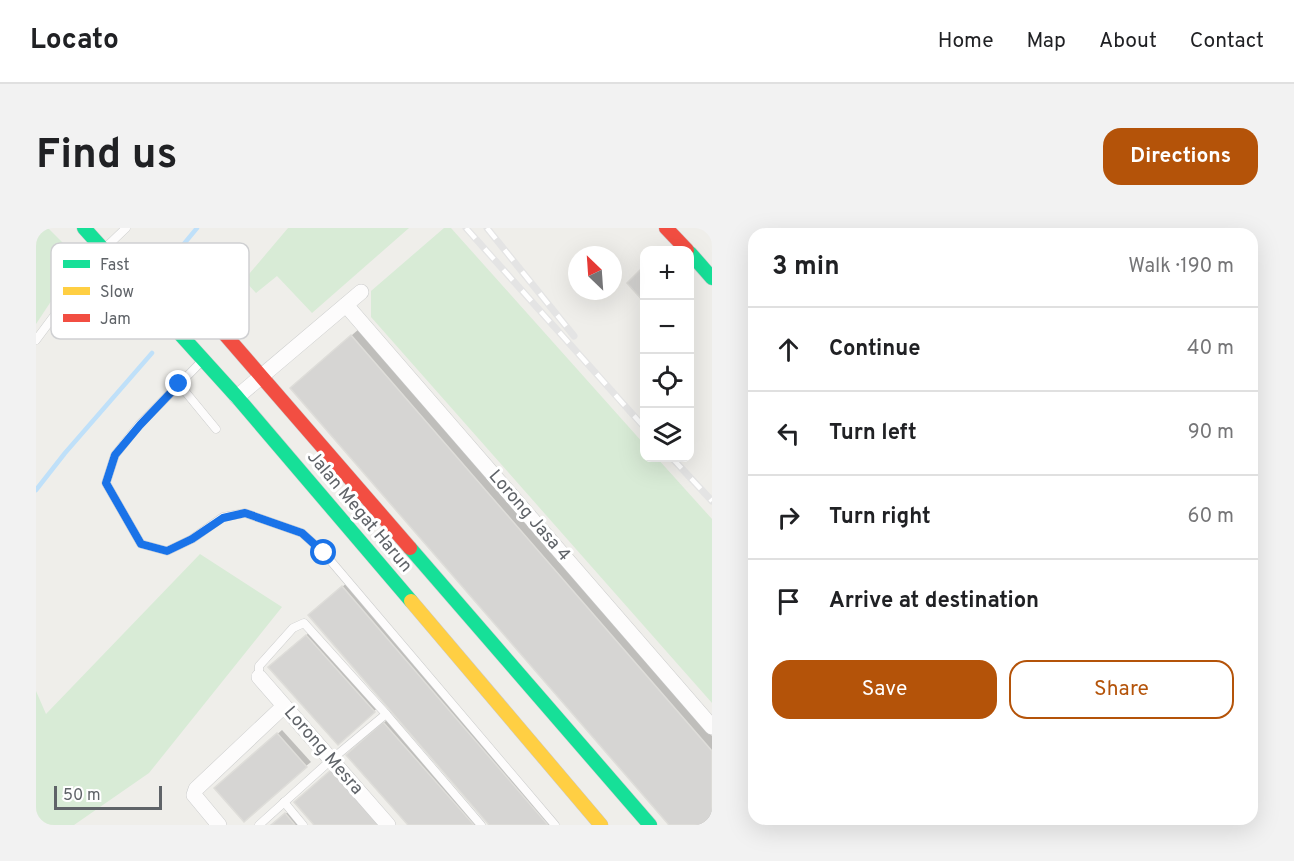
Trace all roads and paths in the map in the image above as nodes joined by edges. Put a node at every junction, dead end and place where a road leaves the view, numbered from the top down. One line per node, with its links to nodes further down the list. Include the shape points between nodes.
1 (84, 228): 4 (street, Jalan Megat Harun)
2 (126, 228): 5 (lane)
3 (666, 228): 6 (street)
4 (98, 243)
5 (110, 243)
6 (682, 246)
7 (694, 258): 8 (street)
8 (712, 278)
9 (361, 292): 10 (street)
10 (346, 305): 16 (street); 23 (street, Lorong Jasa 4)
11 (51, 320): 14 (lane)
12 (186, 339): 15 (street, Jalan Megat Harun)
13 (230, 339): 16 (street, Jalan Megat Harun)
14 (36, 340)
15 (204, 359): 17 (lane); 18 (street, Jalan Megat Harun)
16 (262, 376): 18 (street); 33 (street, Jalan Megat Harun)
17 (179, 384): 19 (lane); 31 (lane, via 115,455 106,483 141,544 167,551 223,518 245,513 302,533 332,562)
18 (237, 398): 32 (street, Jalan Megat Harun)
19 (216, 429)
20 (259, 677): 21 (street, Lorong Mesra); 22 (lane, via 259,666 293,628 304,623)
21 (284, 706): 24 (street, Lorong Mesra); 26 (street, via 196,789 194,795)
22 (386, 714): 24 (lane); 30 (lane)
23 (712, 726)
24 (331, 760): 25 (lane); 29 (street, Lorong Mesra)
25 (284, 802): 27 (lane); 28 (lane)
26 (219, 825)
27 (259, 825)
28 (303, 825)
29 (388, 825)
30 (481, 825)
31 (555, 825)
32 (600, 825)
33 (650, 825)

